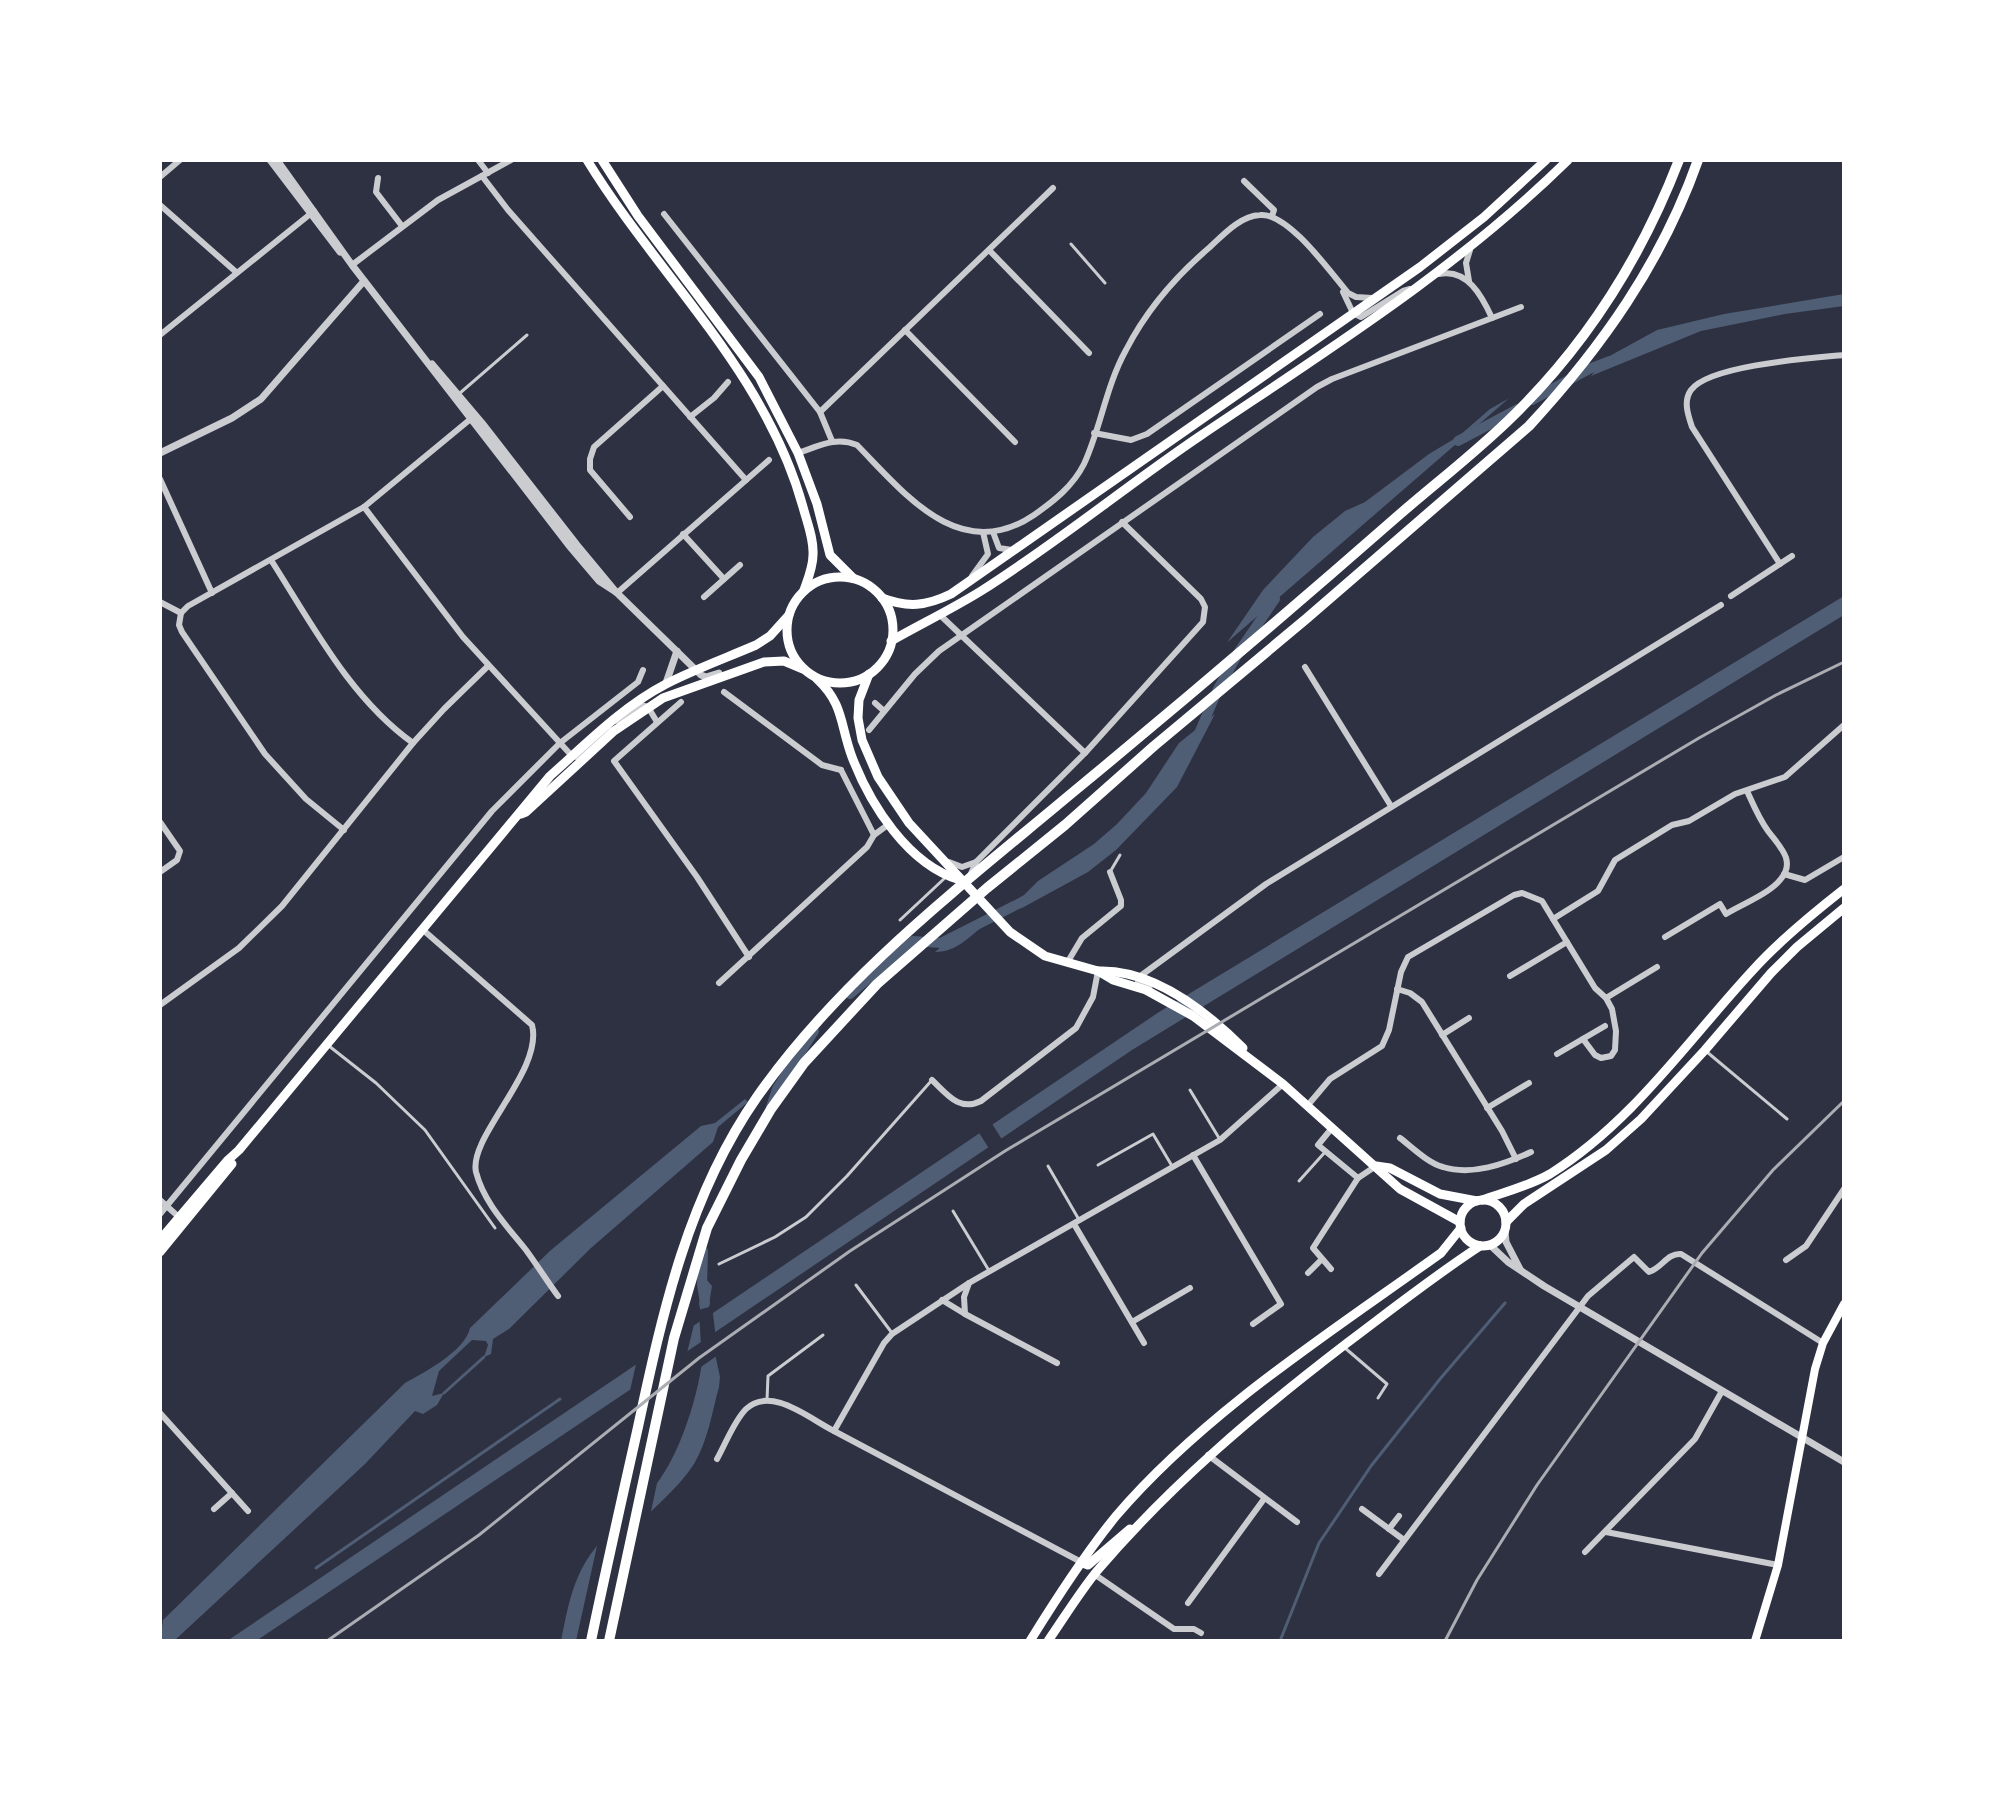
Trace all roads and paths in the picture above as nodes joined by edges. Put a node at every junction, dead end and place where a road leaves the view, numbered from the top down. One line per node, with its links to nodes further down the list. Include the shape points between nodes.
1 (180, 160): 13 (street)
2 (270, 160): 18 (street)
3 (277, 160): 18 (street)
4 (478, 160): 12 (street)
5 (511, 160): 12 (street)
6 (587, 160): 73 (main road, via 769,419 799,492 813,549)
7 (602, 160): 55 (main road, via 759,377)
8 (1546, 160): 34 (main road, via 1484,217)
9 (1568, 160): 23 (main road)
10 (1679, 160): 243 (highway, via 1625,276 1571,351 1511,418 885,954 816,1021 756,1099 699,1201 664,1307)
11 (1698, 160): 244 (highway, via 1656,256 1630,300 1529,426 877,984 804,1063 741,1160 707,1228 674,1338)
12 (485, 175): 21 (street); 46 (street, via 508,210)
13 (160, 177)
14 (378, 178): 21 (street, via 376,192)
15 (1244, 181): 20 (street, via 1274,210)
16 (1053, 188): 24 (street)
17 (160, 205): 26 (street)
18 (312, 213): 25 (street); 26 (street)
19 (664, 214): 48 (street)
20 (1272, 216): 29 (street, via 1300,237); 51 (street, via 1254,216 1234,226 1201,254 1144,319 1112,377)
21 (402, 226): 25 (street)
22 (1071, 244): 31 (lane)
23 (1472, 246): 27 (main road); 30 (street, via 1466,263)
24 (989, 250): 40 (street); 43 (street)
25 (352, 265): 28 (street)
26 (236, 272): 41 (street)
27 (1436, 275): 30 (street, via 1450,272); 32 (main road)
28 (364, 281): 47 (street); 54 (street, via 261,399)
29 (1338, 281): 33 (street); 34 (street, via 1356,297)
30 (1469, 281): 38 (street)
31 (1105, 283)
32 (1418, 288): 36 (street, via 1403,291 1367,315); 83 (main road, via 1015,569)
33 (1343, 292): 36 (street); 39 (street, via 1345,308)
34 (1376, 298): 36 (main road)
35 (1521, 307): 38 (street)
36 (1353, 313): 39 (main road)
37 (1320, 314): 51 (street, via 1147,434 1131,440)
38 (1492, 318): 61 (street, via 1332,379)
39 (1338, 324): 65 (main road)
40 (905, 330): 48 (street); 53 (street)
41 (160, 335)
42 (527, 335): 47 (lane)
43 (1089, 353)
44 (1844, 355): 68 (street, via 1710,376 1687,398 1692,427)
45 (728, 382): 50 (street)
46 (663, 386): 50 (street); 60 (street, via 591,453 593,475)
47 (457, 396): 49 (street)
48 (820, 412): 52 (street)
49 (473, 417): 59 (street); 74 (street, via 571,548 599,581)
50 (690, 417): 58 (street)
51 (1094, 433): 63 (street, via 1083,465 1055,500 1015,526)
52 (832, 441): 55 (street); 62 (street, via 857,445 936,518)
53 (1015, 442)
54 (160, 453)
55 (798, 453): 70 (main road, via 830,555)
56 (769, 460): 58 (street)
57 (160, 479): 75 (street)
58 (746, 480): 64 (street)
59 (364, 507): 67 (street); 88 (street)
60 (630, 517)
61 (1122, 522): 84 (street); 108 (street, via 1201,599 1205,616)
62 (983, 532): 63 (street); 72 (street, via 988,554)
63 (993, 532): 65 (street, via 999,548)
64 (683, 534): 71 (street); 74 (street)
65 (1014, 550): 72 (main road)
66 (1792, 556): 68 (street)
67 (271, 560): 75 (street); 106 (street, via 370,707)
68 (1780, 564): 76 (street)
69 (740, 565): 71 (street)
70 (853, 578): 73 (main road, via 828,578); 78 (main road)
71 (724, 579): 77 (street)
72 (965, 584): 78 (main road, via 927,604 909,606)
73 (804, 590): 82 (main road)
74 (617, 592): 86 (street)
75 (212, 593): 81 (street)
76 (1731, 596)
77 (704, 597)
78 (882, 598): 85 (main road, via 891,615)
79 (160, 602): 81 (street)
80 (1721, 605): 114 (street)
81 (181, 613): 118 (street, via 182,632 265,754 306,799)
82 (789, 615): 90 (main road, via 789,645); 92 (main road, via 763,640)
83 (940, 615): 84 (street); 85 (main road)
84 (962, 635): 100 (street, via 934,655); 108 (street)
85 (891, 641): 93 (main road)
86 (677, 651): 92 (street); 95 (street)
87 (764, 662): 90 (main road, via 784,661); 92 (street, via 706,677); 99 (main road)
88 (488, 666): 106 (street); 107 (street)
89 (1305, 667): 114 (street)
90 (803, 669): 94 (main road)
91 (643, 670): 107 (street, via 638,682)
92 (697, 670): 95 (main road)
93 (869, 674): 94 (main road, via 845,683); 113 (main road, via 859,700 859,727)
94 (814, 676): 109 (main road, via 842,714)
95 (665, 684): 101 (main road)
96 (724, 692): 111 (street, via 822,765)
97 (681, 702): 102 (street)
98 (875, 703): 100 (street)
99 (648, 707): 101 (street); 102 (street); 105 (main road)
100 (884, 711): 104 (street)
101 (613, 720): 110 (main road)
102 (657, 722): 137 (street, via 614,761)
103 (1844, 725): 112 (street, via 1785,777)
104 (869, 730)
105 (614, 731): 110 (street); 115 (main road)
106 (413, 743): 118 (street)
107 (560, 743): 110 (street); 180 (street, via 452,858)
108 (1085, 753): 123 (street)
109 (851, 754): 111 (street); 117 (main road)
110 (572, 756): 115 (main road)
111 (841, 770): 119 (street)
112 (1747, 791): 126 (street, via 1785,853); 132 (street, via 1672,825 1615,860 1598,891)
113 (891, 800): 117 (main road, via 896,815); 122 (main road)
114 (1391, 806): 142 (street, via 1266,884)
115 (518, 814): 134 (main road)
116 (160, 822): 124 (street, via 180,851 177,860)
117 (889, 824): 119 (street); 127 (main road, via 914,852)
118 (344, 830): 147 (street, via 256,933)
119 (874, 835): 137 (street)
120 (1120, 855): 125 (lane)
121 (1844, 857): 126 (street, via 1805,880)
122 (944, 858): 123 (street, via 962,867); 128 (main road)
123 (976, 862): 129 (street)
124 (160, 872)
125 (1110, 872): 138 (street, via 1121,906 1082,938)
126 (1784, 874): 135 (street, via 1726,914 1720,904)
127 (947, 876): 128 (main road); 133 (lane)
128 (960, 880): 129 (main road)
129 (969, 889): 138 (main road, via 1032,950)
130 (1844, 889): 179 (main road, via 1773,949 1660,1078 1603,1132 1551,1173)
131 (1844, 908): 153 (main road, via 1771,973)
132 (1553, 919): 136 (street); 145 (street, via 1537,898 1514,895 1411,954)
133 (900, 920)
134 (422, 929): 152 (main road); 203 (street, via 535,1033 522,1073 484,1141 475,1169 486,1198)
135 (1665, 937)
136 (1567, 942): 141 (street); 146 (street)
137 (749, 957): 143 (street)
138 (1067, 963): 140 (main road)
139 (1657, 967): 146 (street)
140 (1098, 971): 142 (main road); 144 (main road); 155 (street, via 1093,997 1076,1028 981,1101 959,1105)
141 (1510, 976)
142 (1139, 977): 144 (main road)
143 (719, 983)
144 (1151, 989): 157 (main road)
145 (1397, 989): 150 (street, via 1422,1002); 159 (street, via 1382,1046 1330,1079)
146 (1606, 998): 151 (street, via 1615,1019 1615,1050 1601,1058)
147 (160, 1005)
148 (1469, 1018): 150 (street)
149 (1605, 1026): 151 (street)
150 (1442, 1035): 160 (street)
151 (1583, 1039): 154 (street)
152 (326, 1044): 165 (main road); 187 (lane, via 425,1130)
153 (1705, 1050): 161 (lane); 186 (main road, via 1623,1136 1524,1204)
154 (1557, 1054)
155 (932, 1080): 195 (lane, via 806,1217)
156 (1529, 1083): 160 (street)
157 (1283, 1084): 159 (main road); 164 (street)
158 (1190, 1090): 164 (lane)
159 (1308, 1105): 162 (main road)
160 (1487, 1108): 169 (street)
161 (1787, 1119)
162 (1332, 1128): 166 (street, via 1318,1145); 172 (main road)
163 (1400, 1138): 169 (street, via 1442,1167 1472,1169)
164 (1220, 1140): 168 (street)
165 (239, 1150): 176 (main road); 183 (main road)
166 (1326, 1151): 174 (street); 175 (lane)
167 (1531, 1152): 169 (street)
168 (1193, 1155): 173 (street); 209 (street, via 1281,1304)
169 (1516, 1159)
170 (1098, 1165): 173 (lane, via 1153,1134)
171 (1048, 1166): 184 (lane)
172 (1376, 1166): 174 (street); 179 (main road, via 1440,1194); 185 (main road, via 1400,1189)
173 (1173, 1167): 184 (street)
174 (1358, 1178): 193 (street, via 1313,1248)
175 (1299, 1181)
176 (216, 1184): 183 (street); 191 (main road)
177 (1844, 1189): 190 (street)
178 (160, 1200): 180 (street)
179 (1479, 1200): 185 (main road, via 1464,1210); 186 (main road, via 1499,1206)
180 (166, 1207): 182 (street); 183 (street)
181 (953, 1211): 198 (lane)
182 (160, 1214)
183 (178, 1218): 188 (main road)
184 (1077, 1222): 198 (street); 208 (street)
185 (1461, 1225): 189 (main road, via 1468,1240); 237 (main road, via 1441,1253 1249,1393 1190,1443 1117,1516)
186 (1506, 1226): 189 (main road, via 1499,1240); 197 (street, via 1506,1242)
187 (495, 1228)
188 (160, 1240)
189 (1485, 1246): 197 (street); 214 (main road)
190 (1806, 1246): 192 (street); 194 (street)
191 (160, 1252)
192 (1814, 1253)
193 (1321, 1260): 196 (street); 199 (street)
194 (1786, 1260)
195 (719, 1264)
196 (1331, 1269)
197 (1520, 1269): 206 (street)
198 (990, 1272): 200 (street)
199 (1308, 1273)
200 (969, 1283): 204 (street); 207 (street)
201 (856, 1285): 210 (lane)
202 (1190, 1288): 208 (street)
203 (558, 1296)
204 (942, 1300): 207 (street); 210 (street)
205 (1844, 1304): 213 (main road)
206 (1580, 1307): 213 (street, via 1634,1257 1649,1272 1681,1254); 216 (street); 235 (street)
207 (965, 1314): 215 (street)
208 (1132, 1322): 212 (street)
209 (1253, 1324)
210 (892, 1334): 220 (street)
211 (823, 1335): 218 (lane, via 768,1376)
212 (1144, 1343)
213 (1823, 1343): 221 (main road)
214 (1344, 1345): 217 (lane, via 1387,1384); 222 (main road)
215 (1057, 1363)
216 (1722, 1391): 221 (street); 234 (street, via 1695,1439)
217 (1378, 1398)
218 (767, 1400): 220 (street); 223 (street, via 744,1411)
219 (160, 1413): 225 (street)
220 (834, 1431): 237 (street)
221 (1803, 1437): 224 (street); 238 (main road)
222 (1208, 1455): 226 (street); 232 (main road)
223 (717, 1459)
224 (1844, 1462)
225 (232, 1493): 227 (street); 229 (street)
226 (1264, 1499): 231 (street); 241 (street)
227 (214, 1509)
228 (1362, 1509): 233 (street)
229 (248, 1511)
230 (1399, 1516): 233 (street)
231 (1297, 1522)
232 (1140, 1523): 237 (main road, via 1088,1565); 239 (main road)
233 (1389, 1529): 235 (street)
234 (1606, 1532): 236 (street); 238 (street)
235 (1404, 1540): 240 (street)
236 (1585, 1552)
237 (1083, 1563): 245 (main road)
238 (1778, 1565): 247 (main road)
239 (1094, 1574): 242 (street, via 1174,1629); 246 (main road)
240 (1379, 1574)
241 (1188, 1603)
242 (1201, 1633)
243 (591, 1641)
244 (609, 1641)
245 (1030, 1641)
246 (1048, 1641)
247 (1755, 1641)

